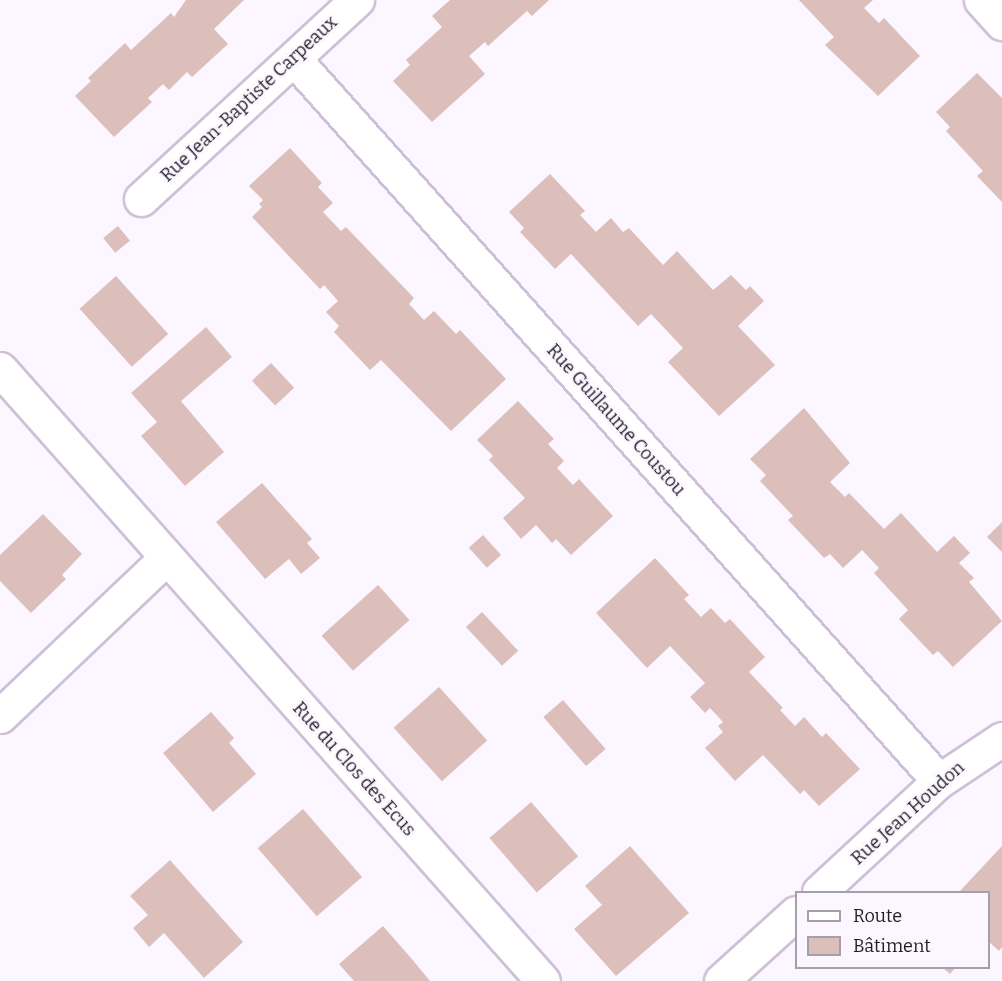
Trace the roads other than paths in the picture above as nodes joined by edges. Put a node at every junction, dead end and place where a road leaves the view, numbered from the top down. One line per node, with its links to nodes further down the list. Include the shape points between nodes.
1 (357, 0): 4 (street, Rue Jean-Baptiste Carpeaux)
2 (981, 0): 3 (street)
3 (1002, 23)
4 (294, 59): 5 (street, Rue Jean-Baptiste Carpeaux); 10 (street, Rue Guillaume Coustou)
5 (141, 198)
6 (0, 369): 7 (street, Rue du Clos des Ecus)
7 (166, 558): 8 (street); 13 (street, Rue du Clos des Ecus)
8 (0, 716)
9 (1002, 739): 10 (street, Rue Jean Houdon)
10 (939, 780): 11 (street, Rue Jean Houdon)
11 (820, 891)
12 (795, 914): 14 (street)
13 (543, 981)
14 (721, 981)

